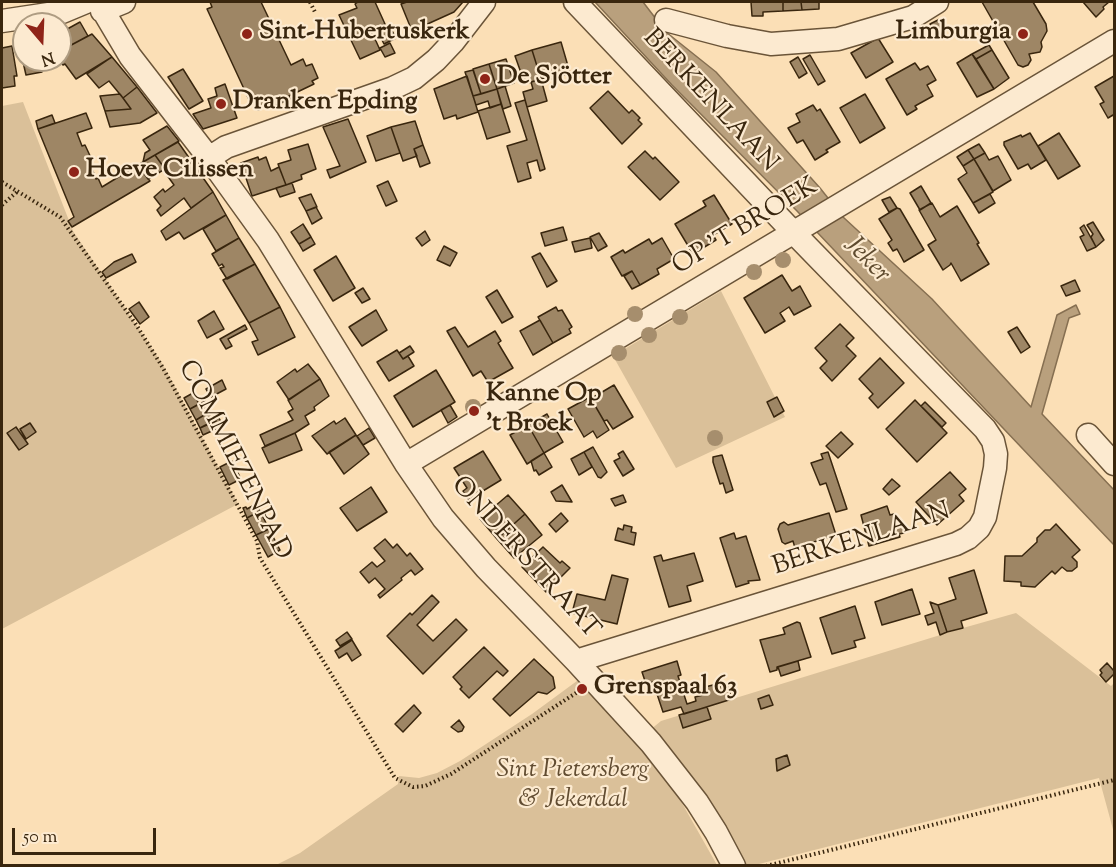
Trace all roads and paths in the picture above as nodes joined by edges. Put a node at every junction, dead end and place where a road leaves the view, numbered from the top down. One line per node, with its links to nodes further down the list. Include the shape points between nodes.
1 (124, 2): 6 (street)
2 (310, 2): 7 (path)
3 (484, 2): 11 (street, via 453,42 414,78 226,147)
4 (575, 2): 15 (street, BERKENLAAN)
5 (937, 2): 8 (street, via 914,17 838,39 771,44)
6 (95, 5): 9 (street); 11 (street, ONDERSTRAAT)
7 (316, 14)
8 (666, 20)
9 (2, 21)
10 (1114, 42): 15 (street, OP 'T BROEK)
11 (209, 158): 17 (street, ONDERSTRAAT, via 268,240)
12 (2, 182): 13 (path, COMMIEZENPAD)
13 (18, 191): 14 (path); 20 (path, COMMIEZENPAD, via 60,217 137,326 257,541 260,558 395,778 413,786 425,786 451,774)
14 (2, 205)
15 (798, 229): 17 (street, OP 'T BROEK); 19 (street, BERKENLAAN, via 993,441 995,468 985,517 979,528 956,544)
16 (1088, 435): 18 (street)
17 (406, 464): 19 (street, ONDERSTRAAT, via 443,518 479,560)
18 (1114, 464)
19 (576, 661): 20 (street, ONDERSTRAAT)
20 (594, 681): 22 (street, ONDERSTRAAT, via 681,779)
21 (1114, 780): 23 (path)
22 (734, 866)
23 (765, 866)

